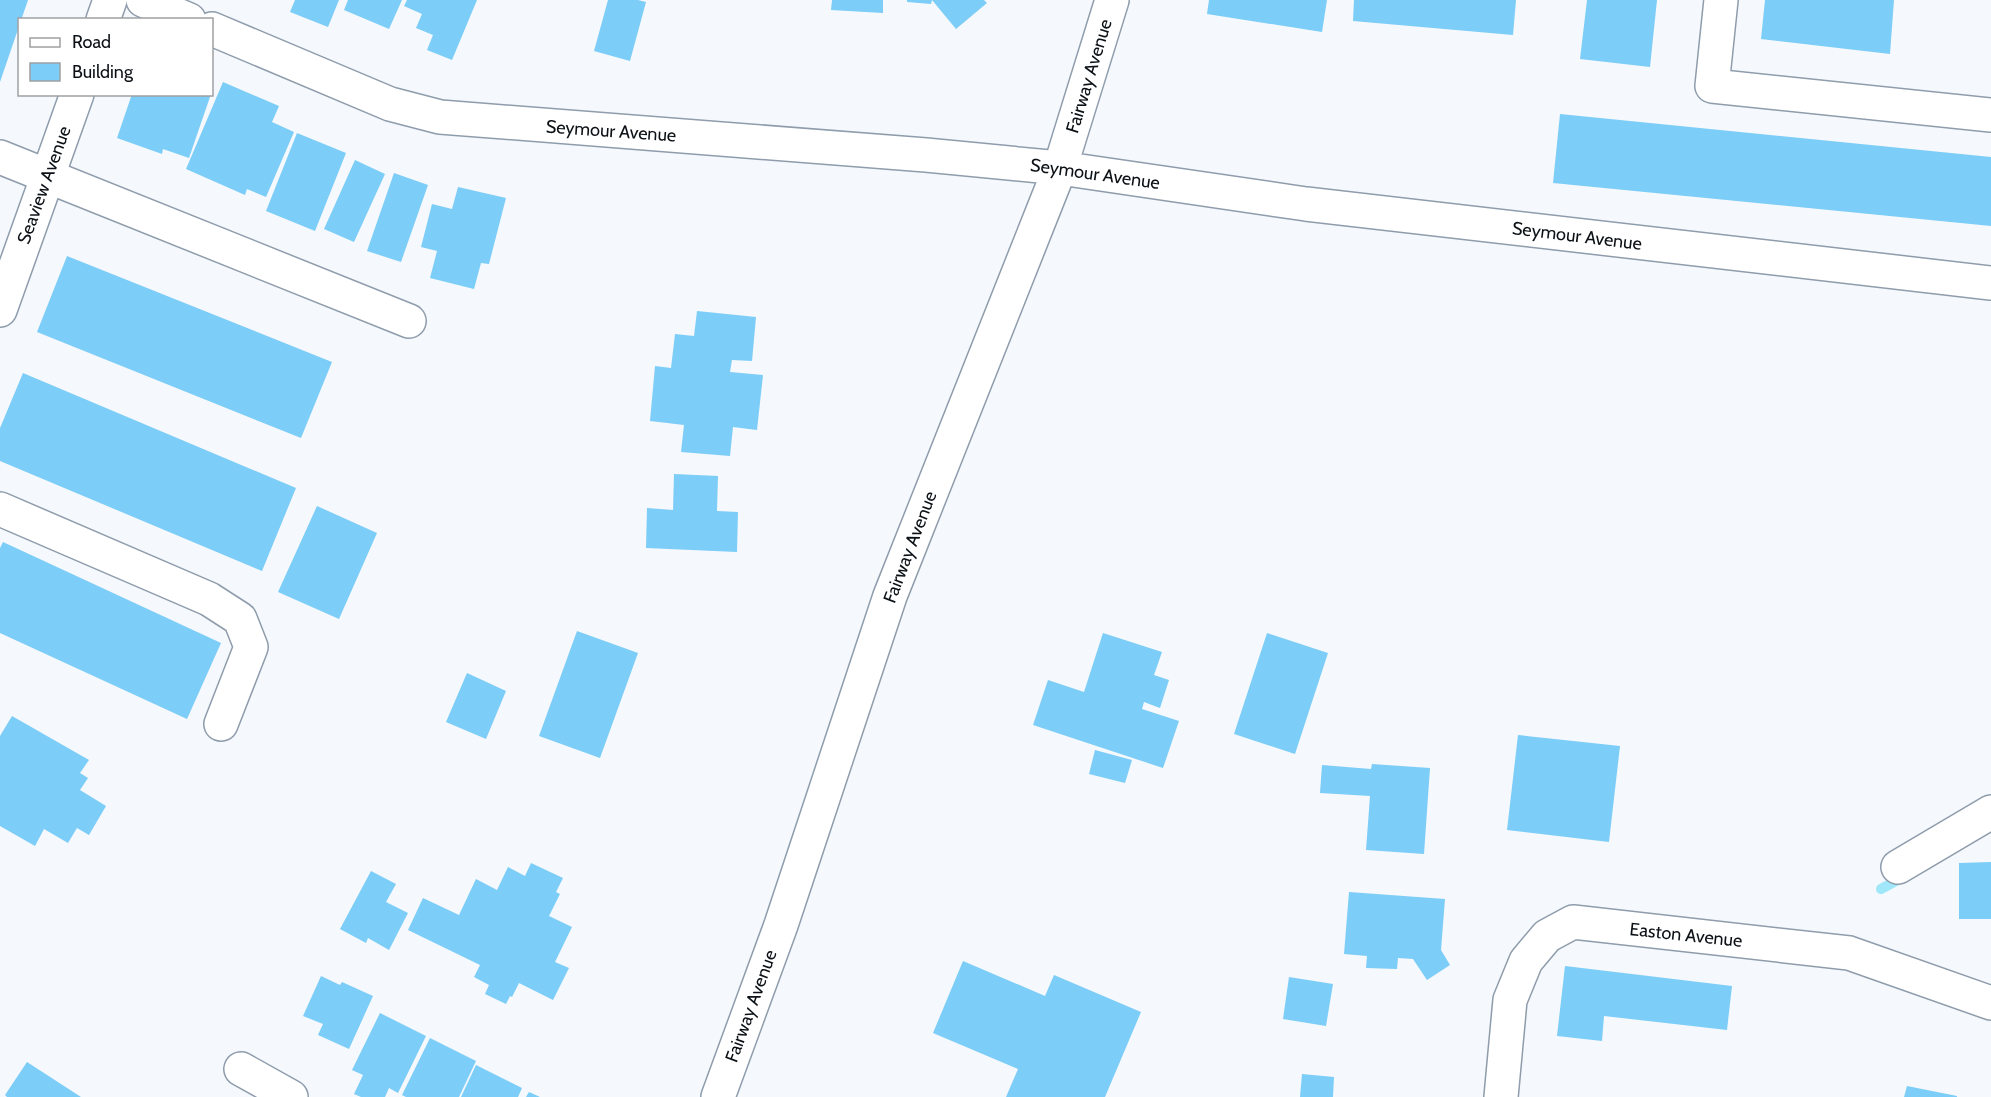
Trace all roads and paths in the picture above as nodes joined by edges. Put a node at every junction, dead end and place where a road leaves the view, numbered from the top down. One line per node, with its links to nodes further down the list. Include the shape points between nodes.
1 (110, 0): 5 (street)
2 (143, 0): 6 (street)
3 (1112, 0): 11 (street, Fairway Avenue)
4 (1721, 0): 9 (street, via 1712,87)
5 (104, 18)
6 (184, 18)
7 (213, 29): 11 (street, Seymour Avenue, via 390,104 440,117)
8 (75, 96): 12 (street, Seaview Avenue)
9 (1991, 115)
10 (0, 157): 12 (street)
11 (1060, 168): 13 (street, Seymour Avenue, via 1306,204); 23 (street, Fairway Avenue, via 890,596 781,925)
12 (48, 176): 14 (street, Seaview Avenue); 15 (street)
13 (1991, 283)
14 (0, 310)
15 (410, 321)
16 (0, 509): 17 (street, via 209,599 240,619 251,647)
17 (222, 724)
18 (1991, 812): 19 (street)
19 (1898, 867)
20 (1991, 1003): 24 (street, Easton Avenue, via 1849,952 1573,922 1547,936 1526,961 1510,1000)
21 (241, 1069): 22 (street)
22 (291, 1097)
23 (718, 1097)
24 (1501, 1097)

